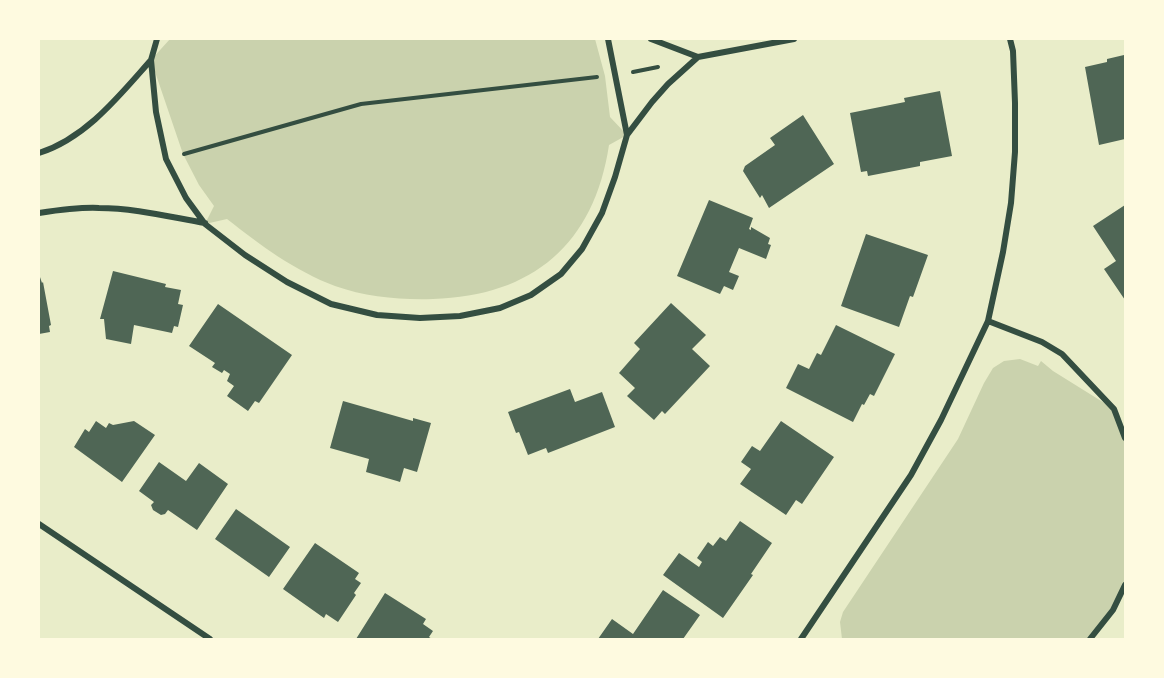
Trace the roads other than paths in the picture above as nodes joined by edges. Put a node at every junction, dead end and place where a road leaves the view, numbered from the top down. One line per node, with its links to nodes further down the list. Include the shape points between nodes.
1 (157, 39): 7 (street)
2 (608, 39): 8 (street)
3 (651, 39): 6 (street)
4 (794, 39): 6 (street)
5 (1010, 39): 12 (street, via 1015,152 1011,203)
6 (698, 57): 8 (street, via 668,84)
7 (151, 60): 9 (street, via 91,123); 11 (street, via 166,159)
8 (627, 135): 11 (street, via 602,213 582,249 561,274 531,295 500,308 420,318 377,315 331,304 278,277)
9 (39, 153)
10 (39, 213): 11 (street, via 119,209)
11 (205, 224)
12 (988, 321): 13 (street, via 1062,354 1114,409); 17 (street, via 911,475)
13 (1125, 438)
14 (39, 524): 16 (street)
15 (1125, 585): 18 (street, via 1113,610)
16 (210, 639)
17 (801, 639)
18 (1090, 639)

